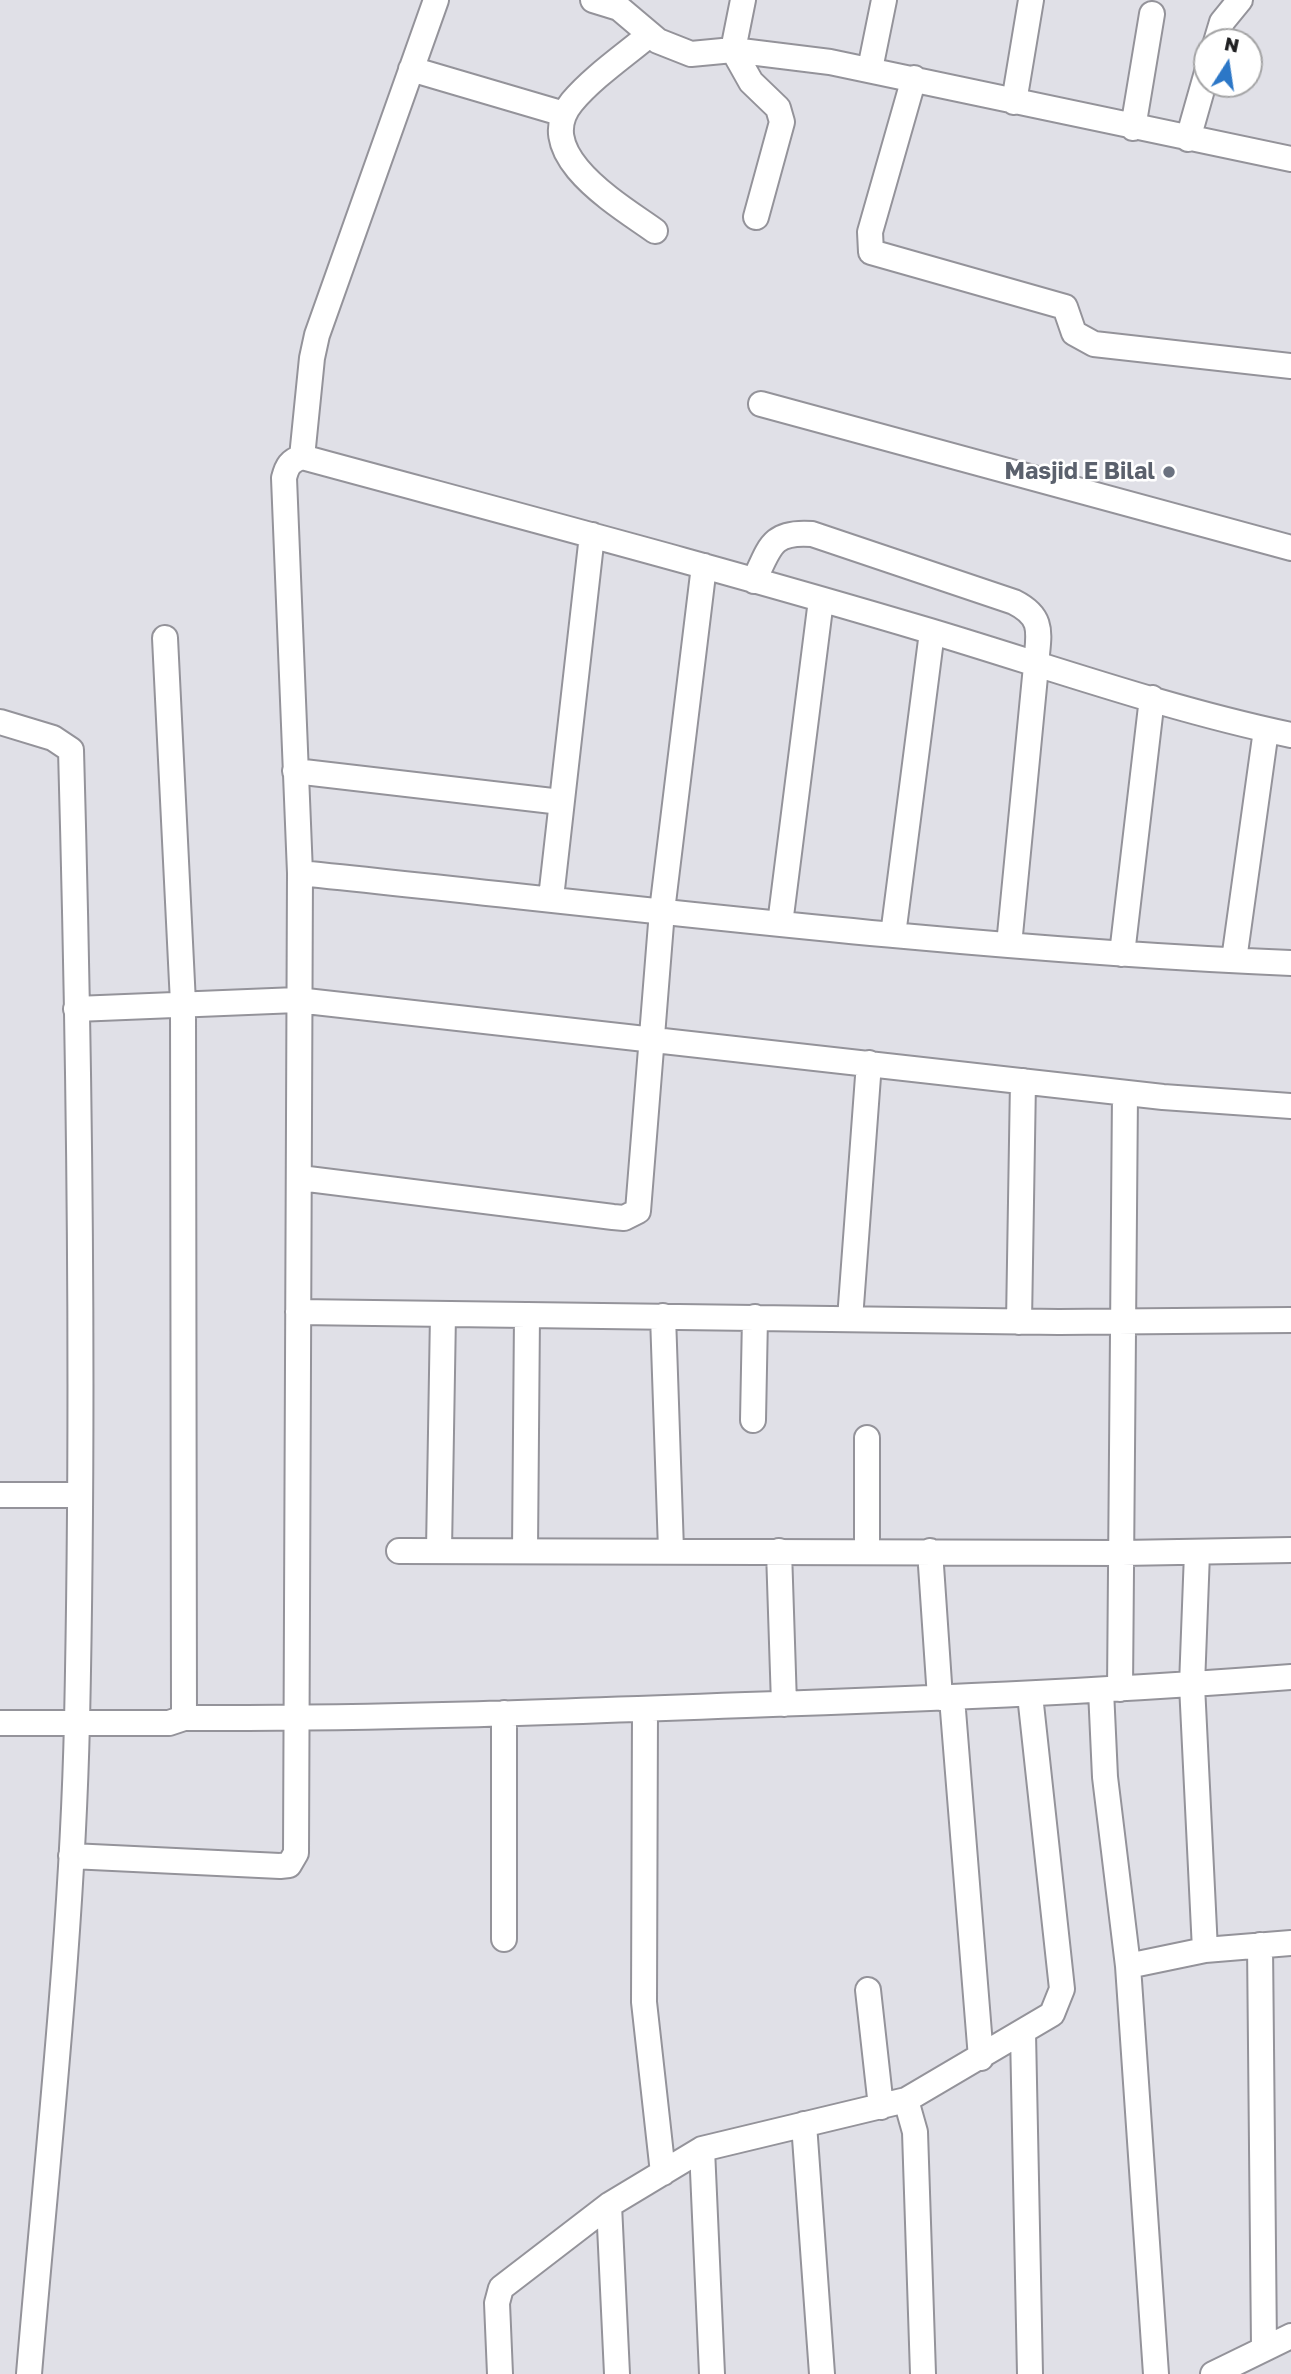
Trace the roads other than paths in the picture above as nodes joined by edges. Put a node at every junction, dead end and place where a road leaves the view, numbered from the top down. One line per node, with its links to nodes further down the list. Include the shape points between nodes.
1 (436, 0): 11 (street)
2 (743, 0): 10 (street)
3 (884, 0): 12 (street)
4 (1031, 0): 15 (street)
5 (1240, 0): 8 (street)
6 (605, 1): 9 (street, via 627,13)
7 (1152, 14): 17 (street)
8 (1220, 28)
9 (649, 35): 10 (street, via 691,54); 16 (street)
10 (733, 50): 12 (street); 20 (street, via 751,82 781,114)
11 (411, 69): 16 (street); 24 (street, via 317,335)
12 (870, 69): 13 (street)
13 (914, 78): 15 (street); 22 (street, via 870,232 871,252 1065,307 1073,333 1094,344)
14 (1200, 98): 18 (street)
15 (1014, 102): 17 (street)
16 (564, 114): 21 (street, via 564,144 575,169)
17 (1133, 128): 18 (street)
18 (1188, 139): 19 (street)
19 (1291, 159)
20 (756, 217)
21 (655, 231)
22 (1291, 366)
23 (761, 404): 26 (street)
24 (302, 457): 25 (street); 37 (street, via 287,467 285,478)
25 (592, 535): 27 (street); 38 (street)
26 (1291, 548)
27 (704, 566): 28 (street); 41 (street)
28 (754, 581): 29 (street); 32 (street, via 779,536 812,534 1027,608 1038,625)
29 (821, 600): 30 (street); 42 (street)
30 (932, 632): 32 (street); 43 (street)
31 (165, 638): 49 (street)
32 (1036, 666): 33 (street); 44 (street)
33 (1152, 698): 35 (street); 45 (street)
34 (0, 722): 50 (street, via 53,738 71,750)
35 (1266, 730): 36 (street); 46 (street)
36 (1291, 735)
37 (295, 771): 38 (street); 39 (street)
38 (561, 802): 40 (street)
39 (300, 873): 40 (street); 48 (street)
40 (551, 898): 41 (street)
41 (662, 911): 42 (street); 51 (street)
42 (780, 923): 43 (street)
43 (893, 935): 44 (street)
44 (1009, 945): 45 (street)
45 (1122, 954): 46 (street)
46 (1234, 960): 47 (street)
47 (1291, 962)
48 (297, 1000): 49 (street); 51 (street); 56 (street)
49 (183, 1003): 50 (street); 88 (street)
50 (76, 1009): 68 (street)
51 (653, 1038): 52 (street); 56 (street, via 640,1203 632,1214 613,1217)
52 (869, 1063): 53 (street); 62 (street)
53 (1023, 1081): 54 (street); 64 (street)
54 (1125, 1093): 55 (street); 65 (street)
55 (1291, 1106)
56 (300, 1178): 57 (street)
57 (298, 1312): 58 (street); 89 (street)
58 (443, 1314): 59 (street); 71 (street)
59 (527, 1315): 60 (street); 72 (street)
60 (663, 1316): 61 (street); 73 (street)
61 (755, 1317): 62 (street); 66 (street)
62 (850, 1319): 64 (street)
63 (1291, 1320): 65 (street)
64 (1020, 1322): 65 (street)
65 (1125, 1322): 78 (street)
66 (754, 1420)
67 (867, 1438): 76 (street)
68 (78, 1495): 69 (street); 90 (street)
69 (0, 1496)
70 (399, 1550): 71 (street)
71 (439, 1550): 72 (street)
72 (525, 1550): 73 (street)
73 (671, 1550): 75 (street)
74 (1291, 1550): 79 (street)
75 (779, 1551): 76 (street); 85 (street)
76 (867, 1551): 77 (street)
77 (930, 1551): 78 (street); 84 (street)
78 (1122, 1553): 79 (street); 82 (street)
79 (1196, 1553): 81 (street)
80 (1291, 1677): 81 (street)
81 (1192, 1685): 82 (street); 96 (street)
82 (1111, 1689): 83 (street); 97 (street, via 1105,1777)
83 (1030, 1695): 84 (street); 99 (street, via 1062,1989 1052,2014)
84 (946, 1698): 85 (street); 100 (street)
85 (784, 1704): 86 (street)
86 (645, 1709): 87 (street); 105 (street, via 645,2002)
87 (504, 1713): 89 (street); 93 (street)
88 (184, 1718): 89 (street); 90 (street, via 169,1723)
89 (297, 1718): 92 (street, via 296,1853 289,1864)
90 (77, 1723): 91 (street); 92 (street)
91 (0, 1724)
92 (71, 1856): 110 (street)
93 (504, 1939)
94 (1291, 1943): 95 (street)
95 (1260, 1945): 96 (street); 108 (street)
96 (1205, 1950): 97 (street)
97 (1128, 1966): 117 (street)
98 (868, 1990): 102 (street)
99 (1023, 2033): 100 (street); 116 (street)
100 (981, 2059): 101 (street)
101 (906, 2100): 102 (street); 115 (street, via 915,2132)
102 (881, 2107): 103 (street)
103 (804, 2124): 104 (street); 114 (street)
104 (702, 2149): 105 (street); 113 (street)
105 (663, 2173): 106 (street)
106 (609, 2205): 111 (street, via 501,2288 497,2303); 112 (street)
107 (1291, 2336): 108 (street)
108 (1264, 2348): 109 (street)
109 (1238, 2368): 118 (street)
110 (29, 2374)
111 (500, 2374)
112 (617, 2374)
113 (712, 2374)
114 (822, 2374)
115 (923, 2374)
116 (1030, 2374)
117 (1156, 2374)
118 (1213, 2374)

